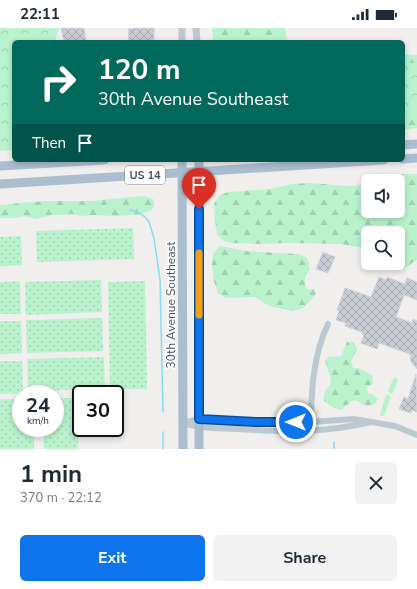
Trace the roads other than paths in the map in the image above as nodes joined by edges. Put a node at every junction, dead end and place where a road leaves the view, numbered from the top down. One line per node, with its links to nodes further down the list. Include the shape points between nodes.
1 (182, 28): 3 (street)
2 (196, 28): 4 (street)
3 (182, 40)
4 (197, 40)
5 (417, 144): 6 (main road)
6 (405, 145)
7 (417, 158): 8 (main road)
8 (405, 159)
9 (70, 162): 13 (main road)
10 (182, 162): 15 (main road, 30th Avenue Southeast)
11 (199, 162): 14 (main road)
12 (353, 162): 14 (main road, US 14)
13 (0, 166)
14 (199, 172): 15 (main road, US 14); 21 (main road)
15 (182, 173): 16 (main road, US 14); 20 (main road, 30th Avenue Southeast)
16 (0, 184)
17 (328, 324): 18 (street, via 315,365)
18 (312, 422): 19 (street, via 354,419); 21 (street); 22 (street)
19 (373, 422): 22 (street); 23 (street, via 395,426)
20 (183, 423): 21 (street); 24 (main road, 30th Avenue Southeast)
21 (199, 423): 22 (street, via 256,430); 25 (main road)
22 (312, 431)
23 (417, 435)
24 (183, 449)
25 (199, 449)

